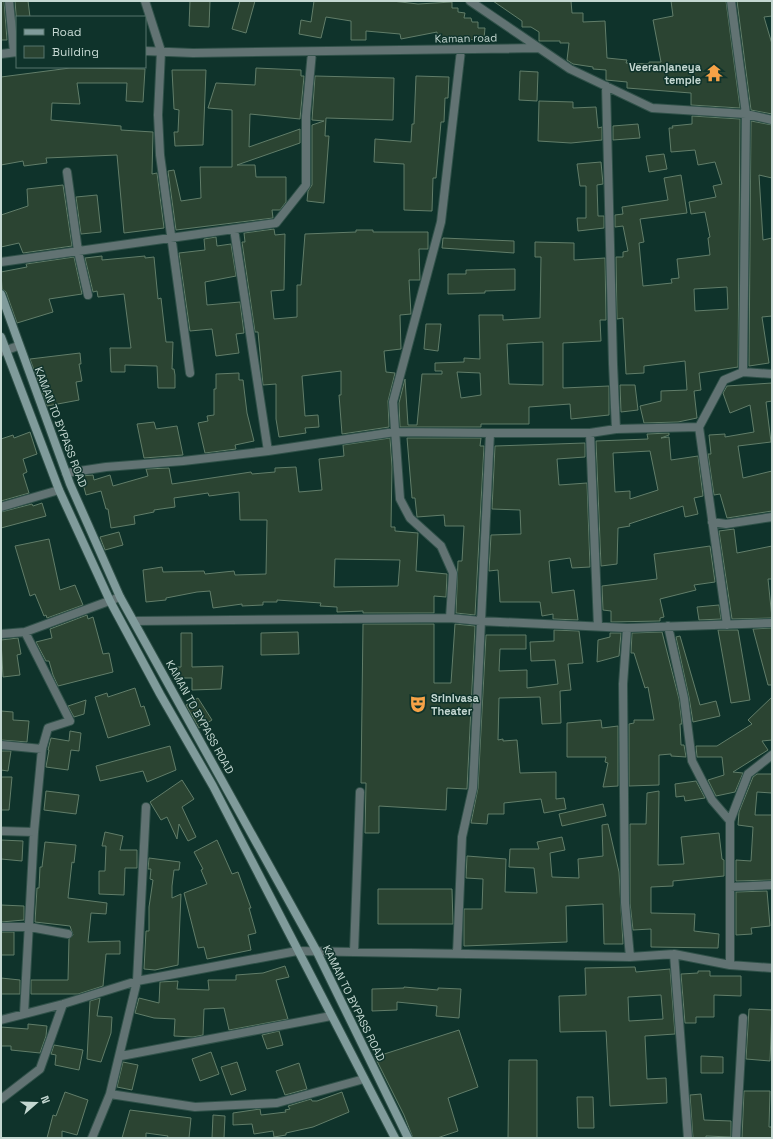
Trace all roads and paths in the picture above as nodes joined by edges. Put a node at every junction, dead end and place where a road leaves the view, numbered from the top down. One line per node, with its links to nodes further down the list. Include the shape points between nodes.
1 (9, 1): 9 (street)
2 (145, 1): 8 (street)
3 (470, 1): 5 (street)
4 (731, 1): 13 (street)
5 (538, 48): 6 (street, Kaman road); 12 (street, via 570,69)
6 (461, 50): 10 (street, Kaman road); 30 (street, via 441,222 393,402)
7 (146, 51): 8 (street, Kaman road)
8 (161, 51): 10 (street, Kaman road); 17 (street, via 158,115 160,155)
9 (16, 52): 11 (street)
10 (312, 52): 16 (street, via 306,116 306,185 276,223)
11 (1, 54)
12 (606, 86): 13 (street, via 652,108); 29 (street)
13 (746, 114): 14 (street); 25 (street)
14 (772, 120)
15 (67, 172): 18 (street)
16 (234, 229): 17 (street); 33 (street)
17 (172, 237): 18 (street); 26 (street)
18 (78, 251): 19 (street); 21 (street)
19 (1, 262)
20 (1, 294): 23 (street, KAMAN TO BYPASS ROAD)
21 (88, 295)
22 (1, 337): 24 (street, KAMAN TO BYPASS ROAD)
23 (18, 346): 24 (street); 34 (street, KAMAN TO BYPASS ROAD)
24 (4, 351): 35 (street, KAMAN TO BYPASS ROAD)
25 (743, 372): 27 (street); 28 (street, via 724,380)
26 (190, 373)
27 (772, 374)
28 (699, 427): 29 (street); 38 (street)
29 (616, 429): 32 (street)
30 (394, 432): 31 (street); 33 (street); 41 (street, via 400,499 410,518 441,546 453,573)
31 (490, 433): 32 (street); 43 (street)
32 (590, 433): 46 (street)
33 (268, 451): 34 (street)
34 (66, 473): 39 (street, KAMAN TO BYPASS ROAD)
35 (59, 490): 36 (street); 40 (street, KAMAN TO BYPASS ROAD)
36 (1, 507)
37 (772, 517): 38 (street, via 726,524)
38 (712, 522): 45 (street)
39 (120, 598): 40 (street); 42 (street, KAMAN TO BYPASS ROAD)
40 (110, 601): 49 (street); 65 (street, KAMAN TO BYPASS ROAD, via 213,786)
41 (450, 618): 42 (street); 43 (street)
42 (134, 621): 64 (street, KAMAN TO BYPASS ROAD)
43 (480, 621): 46 (street); 67 (street, via 473,788 462,837)
44 (772, 624): 45 (street)
45 (727, 625): 47 (street)
46 (598, 626): 48 (street)
47 (668, 626): 48 (street); 56 (street, via 684,698 692,761 712,800)
48 (627, 628): 69 (street, via 623,684 625,904)
49 (25, 632): 50 (street); 52 (street, via 70,721 48,728)
50 (1, 634)
51 (1, 745): 52 (street)
52 (42, 749): 58 (street)
53 (772, 755): 56 (street, via 748,774)
54 (360, 792): 66 (street)
55 (146, 808): 72 (street)
56 (730, 821): 60 (street)
57 (1, 831): 58 (street)
58 (34, 832): 62 (street)
59 (772, 885): 60 (street)
60 (730, 887): 70 (street)
61 (1, 927): 62 (street)
62 (30, 927): 63 (street); 74 (street)
63 (68, 934)
64 (316, 950): 65 (street); 66 (street); 84 (street, KAMAN TO BYPASS ROAD)
65 (297, 951): 72 (street); 75 (street, KAMAN TO BYPASS ROAD)
66 (354, 952): 67 (street)
67 (457, 954): 69 (street)
68 (674, 954): 69 (street); 70 (street); 85 (street)
69 (630, 957)
70 (730, 965): 71 (street)
71 (772, 968)
72 (137, 981): 73 (street); 78 (street)
73 (63, 1004): 74 (street); 81 (street, via 40,1068)
74 (24, 1014): 77 (street)
75 (331, 1016): 78 (street); 79 (street, KAMAN TO BYPASS ROAD)
76 (743, 1018): 86 (street)
77 (1, 1020)
78 (120, 1056): 80 (street)
79 (364, 1079): 80 (street, via 277,1103 195,1107); 83 (street, KAMAN TO BYPASS ROAD)
80 (110, 1094): 82 (street)
81 (1, 1099)
82 (92, 1138)
83 (395, 1138)
84 (408, 1138)
85 (688, 1138)
86 (736, 1138)

